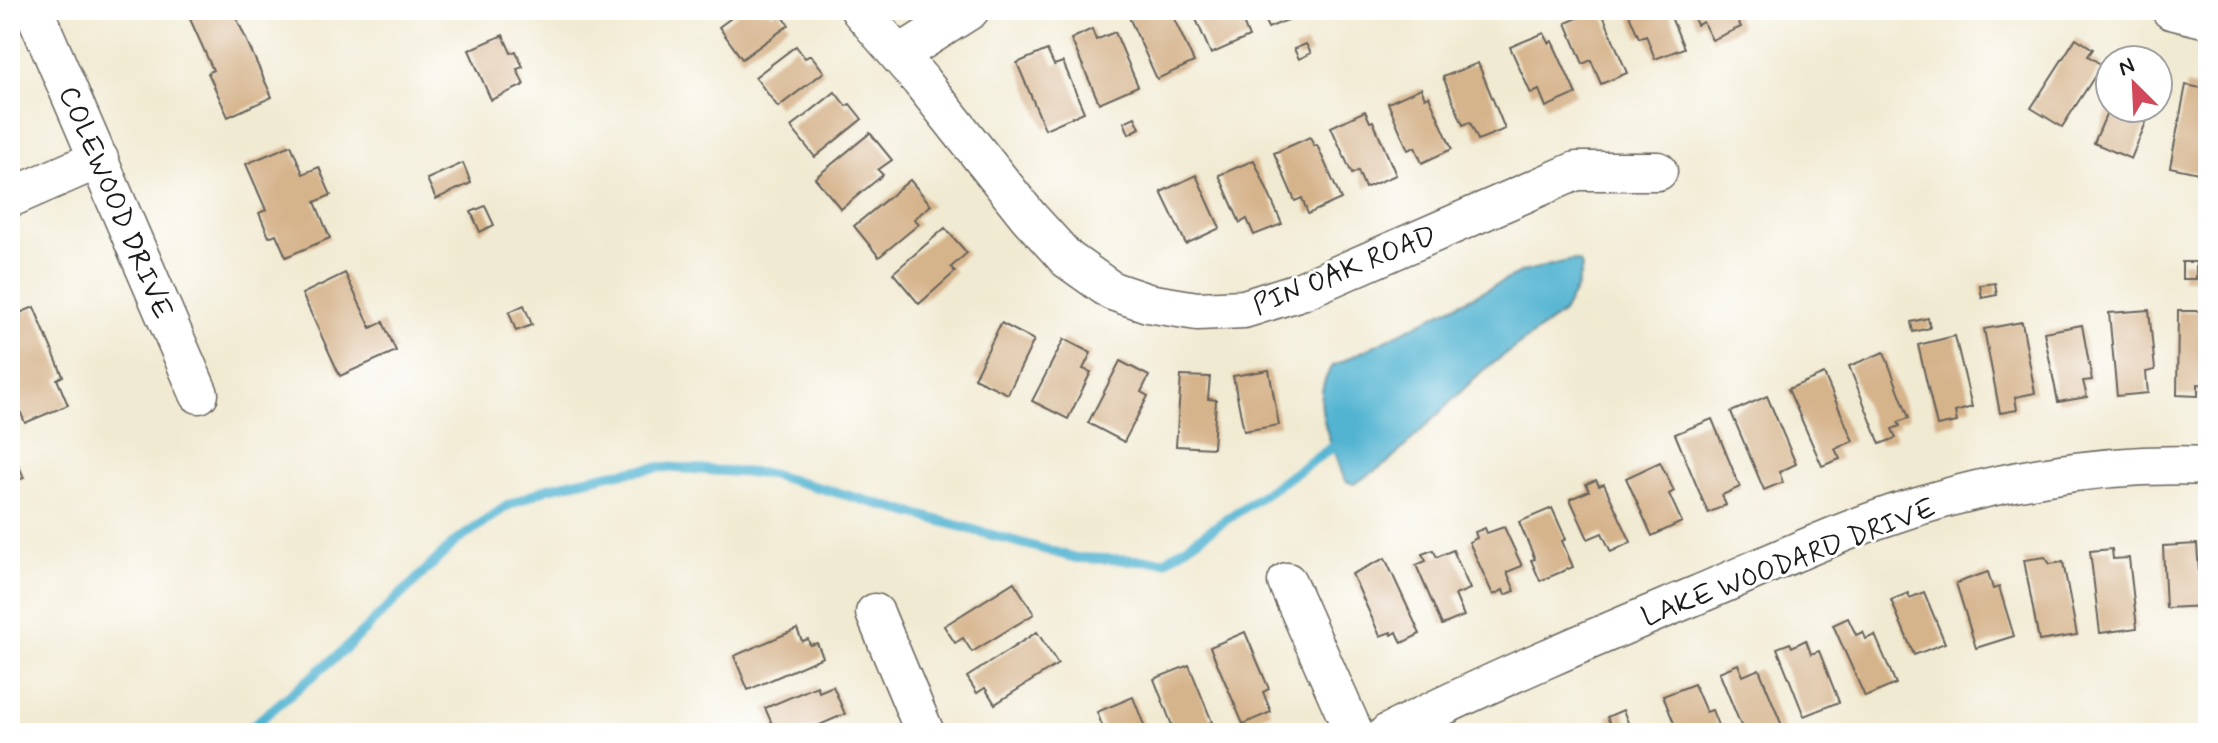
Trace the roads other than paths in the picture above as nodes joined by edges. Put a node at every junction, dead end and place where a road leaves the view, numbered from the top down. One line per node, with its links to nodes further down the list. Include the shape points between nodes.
1 (34, 10): 7 (street, COLEWOOD DRIVE)
2 (860, 10): 6 (street, PIN OAK ROAD)
3 (970, 10): 6 (street)
4 (2171, 10): 5 (street)
5 (2208, 19)
6 (899, 55): 8 (street, PIN OAK ROAD, via 1067,259 1112,291 1197,311 1244,309 1301,291 1576,171)
7 (99, 159): 9 (street); 10 (street, COLEWOOD DRIVE)
8 (1658, 171)
9 (10, 198)
10 (199, 394)
11 (2208, 466): 16 (street, LAKE WOODARD DRIVE, via 2159,464 2025,481 1875,520 1575,646)
12 (1287, 582): 15 (street)
13 (875, 613): 14 (street)
14 (925, 733)
15 (1354, 733)
16 (1388, 733)

